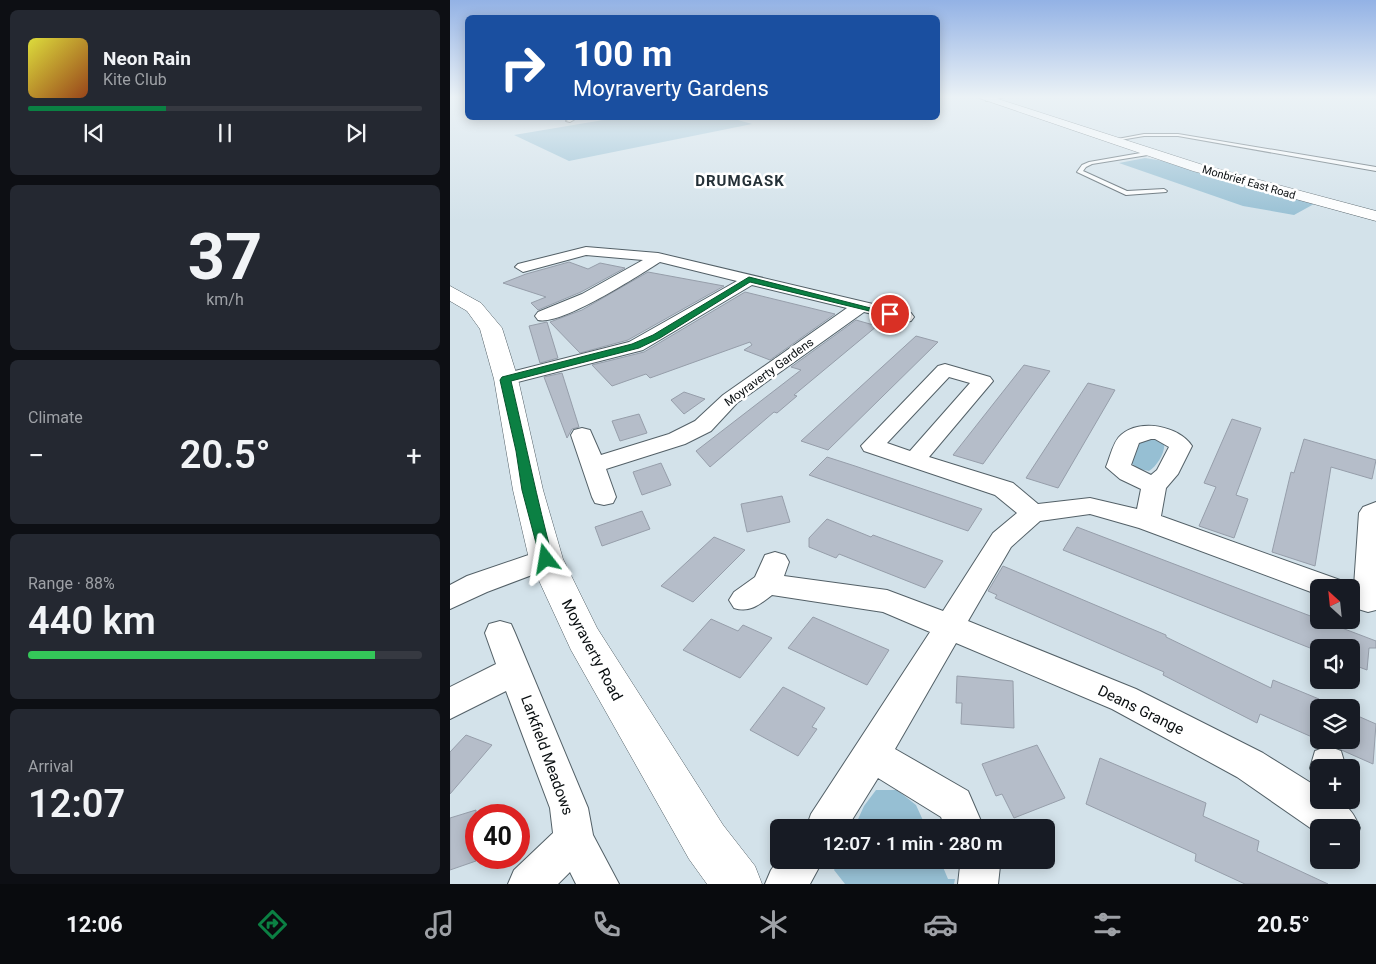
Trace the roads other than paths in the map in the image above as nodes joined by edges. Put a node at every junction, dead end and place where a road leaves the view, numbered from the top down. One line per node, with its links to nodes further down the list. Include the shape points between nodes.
1 (1109, 138): 4 (street, Monbrief East Road)
2 (1124, 138): 4 (lane)
3 (1197, 138): 6 (lane)
4 (1114, 140): 5 (street, Monbrief East Road)
5 (1152, 153): 7 (lane, via 1091,164 1080,172 1126,193); 8 (street, Monbrief East Road, via 1262,187)
6 (1376, 169)
7 (1164, 190)
8 (1376, 216)
9 (658, 258): 10 (street, via 586,251); 11 (street); 14 (street)
10 (523, 267)
11 (749, 280): 13 (street); 18 (street, via 636,346)
12 (450, 292): 18 (street, Moyraverty Road, via 474,308 491,328)
13 (860, 307): 17 (street); 21 (street, Moyraverty Gardens, via 760,376 702,426 677,439)
14 (563, 310): 15 (street); 16 (street)
15 (544, 316)
16 (580, 317)
17 (905, 317)
18 (506, 380): 27 (street, Moyraverty Road, via 528,490)
19 (582, 435): 21 (street)
20 (914, 460): 20 (street, via 872,446 945,370 983,380); 25 (street, via 1004,489)
21 (594, 465): 23 (street)
22 (1154, 485): 26 (street)
23 (604, 497)
24 (1376, 511): 31 (street, via 1372,513)
25 (1033, 513): 26 (street, via 1090,506); 32 (street, via 1002,540)
26 (1147, 521): 28 (street)
27 (546, 559): 30 (street, via 477,584); 45 (street, Moyraverty Road, via 584,639 620,702 706,842)
28 (1310, 581)
29 (762, 582): 32 (street, Deans Grange, via 887,601)
30 (450, 598)
31 (1365, 600)
32 (950, 627): 36 (street); 39 (street, Deans Grange, via 1124,699 1250,765)
33 (500, 634): 34 (street, Larkfield Meadows)
34 (515, 670): 35 (street); 40 (street, Larkfield Meadows, via 569,808)
35 (450, 704)
36 (872, 754): 37 (street); 38 (street, via 955,804)
37 (831, 819)
38 (961, 819)
39 (1332, 819)
40 (574, 841): 43 (street); 44 (street, Larkfield Meadows)
41 (796, 869): 46 (street)
42 (980, 869): 47 (street)
43 (528, 884)
44 (600, 884)
45 (737, 884)
46 (785, 884)
47 (978, 884)

